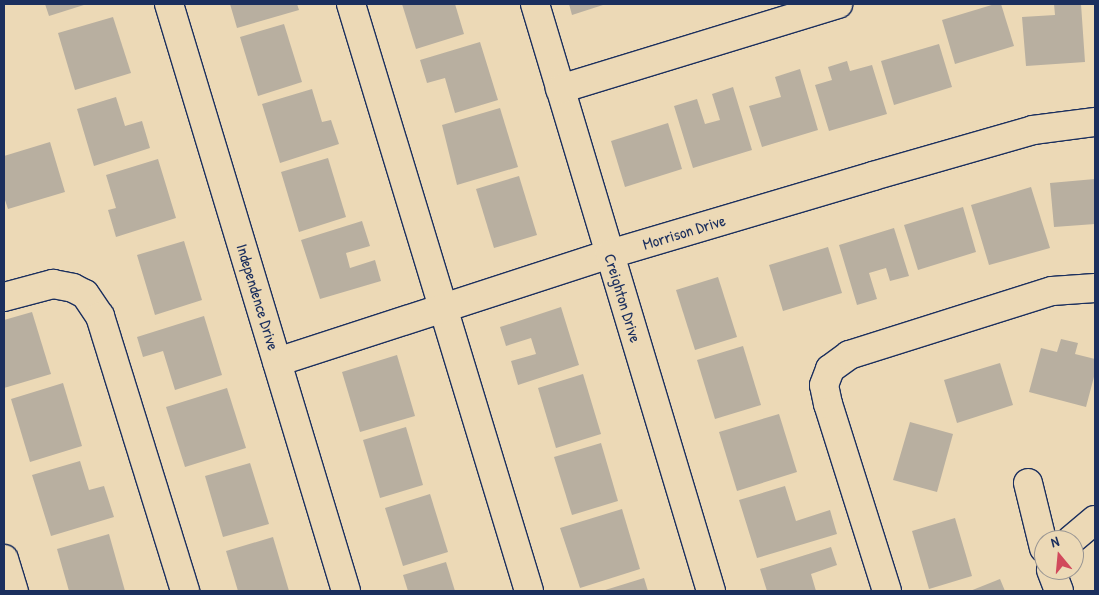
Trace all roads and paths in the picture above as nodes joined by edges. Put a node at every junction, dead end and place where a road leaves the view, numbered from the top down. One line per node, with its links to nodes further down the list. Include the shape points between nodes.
1 (169, 4): 11 (street, Independence Drive)
2 (351, 4): 10 (street)
3 (535, 4): 5 (street, Creighton Drive)
4 (838, 4): 5 (street)
5 (560, 89): 7 (street, Creighton Drive)
6 (1095, 122): 7 (street, Morrison Drive, via 1033,130)
7 (610, 254): 10 (street, Morrison Drive); 21 (street, Creighton Drive)
8 (1095, 288): 22 (street, via 1052,291 850,355 830,369 824,385 828,404)
9 (4, 297): 18 (street, via 53,284 85,294 100,316)
10 (443, 308): 11 (street, Morrison Drive); 20 (street)
11 (277, 362): 19 (street, Independence Drive)
12 (1028, 483): 14 (street)
13 (1095, 520): 15 (street)
14 (1040, 530)
15 (1083, 530)
16 (4, 559): 17 (street)
17 (14, 591)
18 (185, 591)
19 (346, 591)
20 (529, 591)
21 (711, 591)
22 (887, 591)

